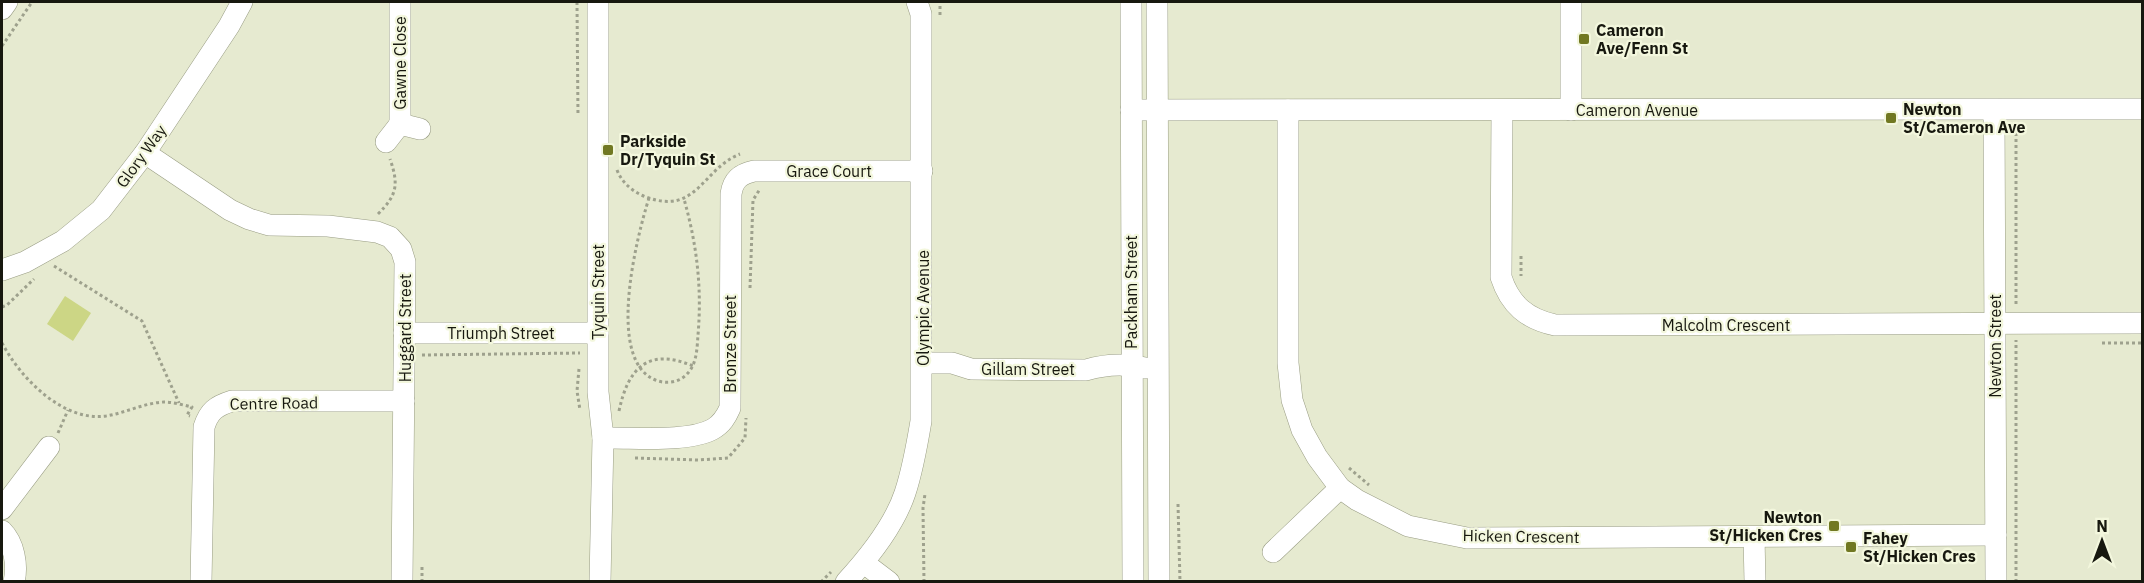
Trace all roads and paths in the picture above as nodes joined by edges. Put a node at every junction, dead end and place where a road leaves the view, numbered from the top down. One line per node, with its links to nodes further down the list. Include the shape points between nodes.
1 (7, 2): 10 (street)
2 (32, 2): 11 (path)
3 (242, 2): 21 (street, Glory Way)
4 (400, 2): 20 (street, Gawne Close, via 410,127)
5 (598, 2): 37 (street, Tyquin Street)
6 (1131, 2): 13 (street, Packham Street)
7 (1157, 2): 14 (street, Packham Street)
8 (1571, 2): 17 (street)
9 (921, 6): 24 (street, Olympic Avenue)
10 (2, 9)
11 (2, 46)
12 (2142, 109): 18 (street, Cameron Avenue)
13 (1131, 110): 14 (street, Cameron Avenue); 44 (street, Packham Street)
14 (1158, 110): 15 (street, Cameron Avenue); 45 (street, Packham Street)
15 (1288, 110): 16 (street, Cameron Avenue); 55 (street, Hicken Crescent, via 1288,363 1292,400 1302,430)
16 (1502, 110): 17 (street, Cameron Avenue); 34 (street, Malcolm Crescent, via 1501,277 1511,301 1540,322)
17 (1571, 110): 18 (street, Cameron Avenue)
18 (1994, 110): 34 (street, Newton Street)
19 (2016, 123): 35 (path)
20 (387, 148): 28 (path, via 397,183 393,196)
21 (145, 153): 31 (street, Glory Way, via 101,210 63,241); 36 (street, Huggard Street, via 249,219 269,225 356,229 390,237 405,262)
22 (740, 154): 27 (path)
23 (615, 163): 26 (path, via 626,184 637,194)
24 (922, 171): 25 (street, Grace Court, via 754,171); 43 (street, Olympic Avenue)
25 (737, 178): 51 (street, Bronze Street, via 731,194 730,408 724,421 715,429 683,437)
26 (650, 198): 27 (path); 42 (path, via 636,245 629,301 631,348)
27 (684, 199): 41 (path, via 700,286)
28 (372, 220)
29 (1520, 249): 32 (path)
30 (54, 266): 47 (path, via 142,321)
31 (2, 270)
32 (1521, 282)
33 (2142, 323): 35 (street, Malcolm Crescent)
34 (1995, 324): 35 (street, Malcolm Crescent); 58 (street, Newton Street)
35 (2016, 324): 75 (path)
36 (404, 333): 37 (street, Triumph Street); 46 (street, Huggard Street)
37 (598, 333): 51 (street, Tyquin Street)
38 (2, 343): 48 (path, via 35,387)
39 (580, 353): 40 (path, via 421,355)
40 (421, 364)
41 (693, 366): 42 (path, via 667,359); 42 (path, via 678,381 669,383 652,379)
42 (639, 367): 49 (path, via 627,386)
43 (922, 369): 44 (street, Gillam Street, via 952,375 971,369 1086,370 1103,364); 62 (street, Olympic Avenue, via 921,421 904,496)
44 (1132, 370): 45 (street, Gillam Street); 71 (street, Packham Street)
45 (1157, 370): 72 (street, Packham Street)
46 (404, 402): 50 (street, Centre Road, via 232,402 218,405); 66 (street, Huggard Street)
47 (179, 404): 48 (path, via 164,402 92,417); 50 (path, via 192,407 187,415)
48 (68, 410): 52 (path)
49 (618, 415)
50 (206, 421): 65 (street)
51 (603, 438): 68 (street, Tyquin Street)
52 (49, 447): 56 (street)
53 (1347, 465): 54 (path)
54 (1371, 486)
55 (1340, 488): 59 (street, Hicken Crescent, via 1408,526 1467,538); 60 (street)
56 (2, 509)
57 (2, 531): 64 (street, via 12,548)
58 (1996, 535): 59 (street, Hicken Crescent); 74 (street, Newton Street)
59 (1754, 537): 73 (street)
60 (1273, 552)
61 (422, 558): 67 (path)
62 (864, 563): 63 (street, Olympic Avenue); 70 (street)
63 (841, 574): 69 (path)
64 (15, 582)
65 (201, 582)
66 (402, 582)
67 (422, 582)
68 (600, 582)
69 (821, 582)
70 (889, 582)
71 (1133, 582)
72 (1159, 582)
73 (1755, 582)
74 (1996, 582)
75 (2016, 582)

